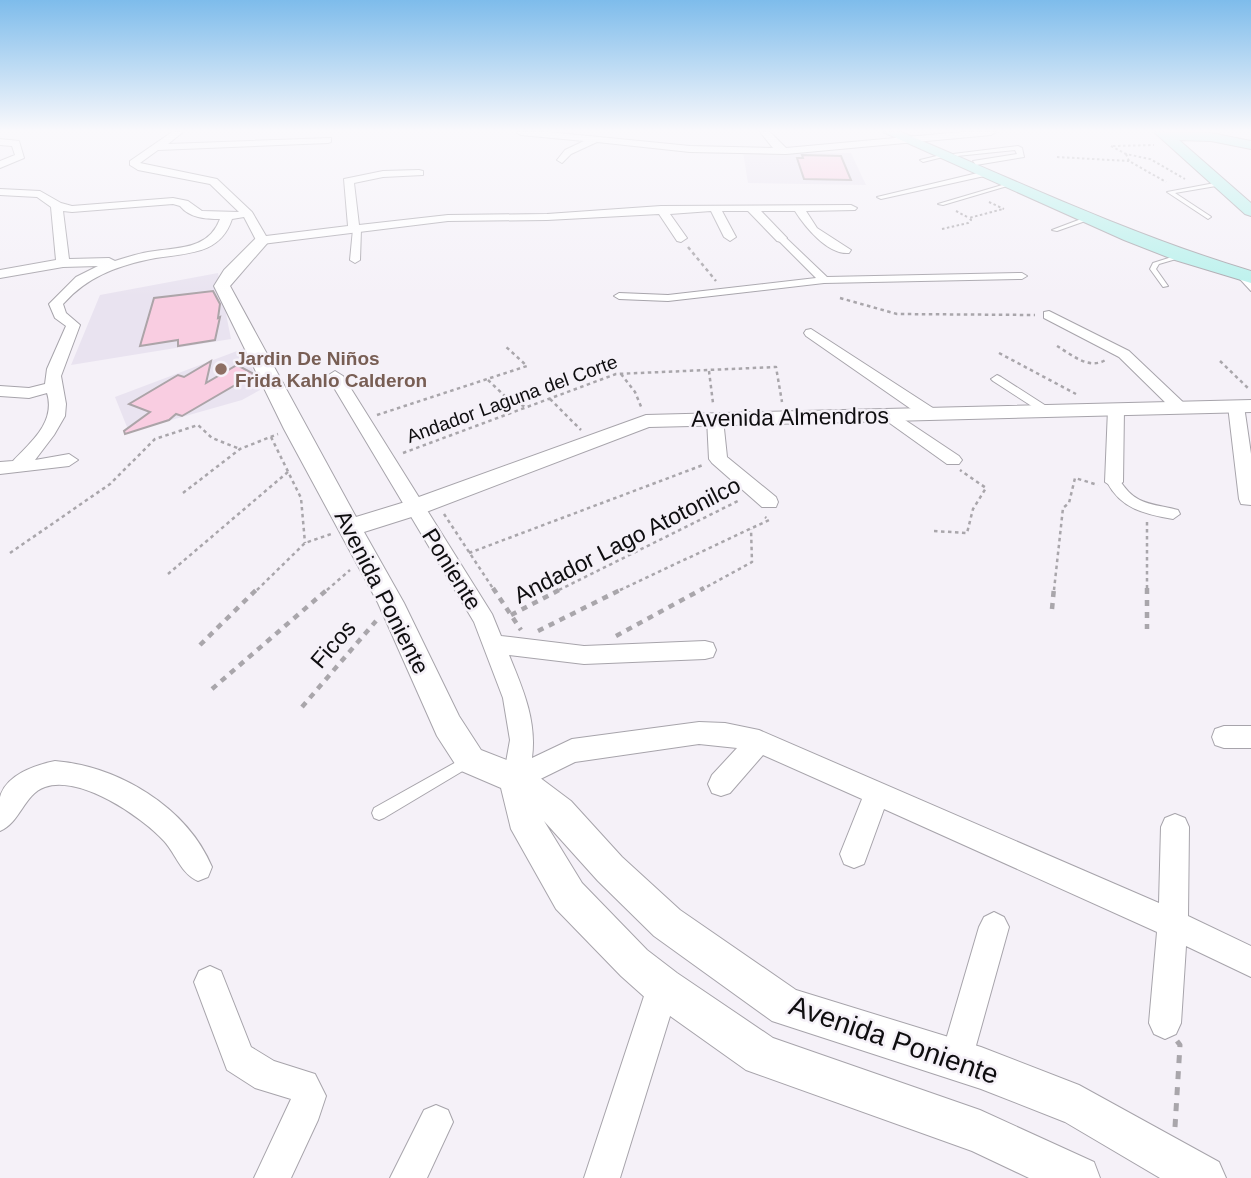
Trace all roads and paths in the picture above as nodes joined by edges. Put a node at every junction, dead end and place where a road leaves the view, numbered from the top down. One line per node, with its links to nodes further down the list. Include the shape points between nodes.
1 (220, 187): 24 (street)
2 (347, 187): 30 (street)
3 (916, 187): 12 (street)
4 (1001, 187): 13 (lane)
5 (1018, 187): 27 (main road)
6 (1028, 187): 44 (main road)
7 (1174, 187): 10 (path)
8 (1198, 187): 10 (lane)
9 (1223, 187): 23 (main road)
10 (1178, 189): 26 (lane, via 1170,192)
11 (0, 192): 14 (street, via 40,194)
12 (881, 197)
13 (941, 204)
14 (57, 206): 25 (street, via 72,209 173,201 199,214); 41 (street)
15 (751, 207): 16 (street); 17 (street); 34 (street)
16 (715, 208): 21 (street); 33 (street)
17 (798, 208): 18 (street); 37 (street, via 813,230)
18 (834, 208): 19 (street); 28 (street)
19 (851, 208)
20 (394, 209): 29 (street)
21 (661, 209): 29 (street); 35 (street)
22 (1004, 209): 31 (path)
23 (1251, 211)
24 (248, 214): 25 (street); 36 (street)
25 (227, 215): 40 (street, via 208,243)
26 (1209, 217)
27 (1089, 218): 32 (lane); 38 (main road)
28 (856, 221)
29 (401, 224): 30 (street)
30 (356, 229): 36 (street); 39 (street)
31 (942, 229)
32 (1055, 230)
33 (730, 237)
34 (781, 238): 45 (street)
35 (681, 239): 47 (path)
36 (261, 240): 77 (street, Avenida Poniente, via 255,253 233,270 222,286 272,379)
37 (845, 250)
38 (1181, 256): 44 (main road); 46 (lane, via 1154,266)
39 (355, 260)
40 (122, 262): 41 (street); 62 (street, via 72,286 56,303 60,315 72,325 72,336)
41 (63, 263): 42 (street)
42 (0, 274)
43 (1022, 276): 45 (street)
44 (1249, 277)
45 (824, 280): 47 (street)
46 (1165, 286)
47 (724, 291): 48 (street, via 652,299)
48 (619, 296)
49 (840, 298): 50 (path, via 897,314)
50 (1049, 315): 54 (street)
51 (811, 333): 71 (street)
52 (504, 345): 61 (path, via 527,366)
53 (1057, 346): 54 (path, via 1097,365 1104,364)
54 (1116, 350): 68 (street)
55 (999, 353): 69 (path)
56 (1220, 361): 64 (path)
57 (709, 371): 58 (path, Andador Laguna del Corte); 73 (path, Andador Laguna del Corte, via 776,367); 74 (path)
58 (620, 373): 65 (path, Andador Laguna del Corte); 76 (path, via 635,392)
59 (335, 376): 75 (street, Poniente)
60 (997, 379): 70 (street)
61 (488, 380): 67 (path, via 508,399); 75 (path)
62 (52, 387): 63 (street, via 29,393); 84 (street, via 58,411 46,433)
63 (0, 391)
64 (1251, 391)
65 (550, 399): 67 (path, Andador Laguna del Corte); 78 (path)
66 (1244, 406): 68 (street, Avenida Almendros); 90 (street)
67 (527, 408): 80 (path, Andador Laguna del Corte)
68 (1180, 408): 69 (street, Avenida Almendros)
69 (1111, 409): 70 (street, Avenida Almendros); 87 (street)
70 (1048, 411): 71 (street, Avenida Almendros)
71 (930, 414): 72 (street, Avenida Almendros)
72 (890, 415): 73 (street, Avenida Almendros); 83 (street)
73 (785, 417): 74 (street, Avenida Almendros)
74 (715, 419): 76 (street, Avenida Almendros); 81 (street)
75 (362, 420): 80 (street, Poniente)
76 (646, 421): 78 (street, Avenida Almendros)
77 (283, 433): 79 (path); 85 (path); 95 (street, Avenida Poniente)
78 (592, 441): 91 (street, Avenida Almendros)
79 (240, 449): 88 (path); 99 (path, via 212,439 198,425 155,439 110,484)
80 (385, 459): 92 (street, Poniente)
81 (718, 459): 89 (street); 100 (path)
82 (69, 460): 84 (street)
83 (953, 460): 97 (path, via 962,474 986,488 968,519 967,533)
84 (9, 467)
85 (289, 471): 98 (path, via 301,498); 102 (path)
86 (1075, 478): 104 (path, via 1069,503 1063,508)
87 (1114, 482): 93 (street, via 1122,498)
88 (183, 493)
89 (763, 497): 96 (path, via 755,509 769,520); 105 (path, Andador Lago Atotonilco, via 674,531)
90 (1248, 499)
91 (435, 500): 92 (street, Avenida Almendros); 100 (path)
92 (414, 508): 95 (street, Avenida Almendros); 107 (street, Poniente)
93 (1147, 510): 94 (street); 106 (path)
94 (1173, 514)
95 (349, 528): 98 (path); 101 (street, Avenida Poniente)
96 (751, 529): 105 (path, via 600,598 528,637); 110 (path, via 752,562 614,634)
97 (934, 531)
98 (304, 543): 108 (path)
99 (10, 553)
100 (469, 553): 105 (path)
101 (365, 557): 103 (street, Avenida Poniente); 111 (path)
102 (168, 574)
103 (391, 603): 112 (path, Ficos); 116 (street, Avenida Poniente, via 448,726)
104 (1052, 609)
105 (511, 615)
106 (1147, 629)
107 (495, 644): 110 (street, via 584,655); 117 (street, Poniente, via 515,698 523,740)
108 (200, 645)
109 (705, 650): 110 (street)
110 (631, 653)
111 (212, 689)
112 (302, 707)
113 (1224, 737): 114 (street)
114 (1251, 737)
115 (760, 741): 117 (street, via 699,733 572,751); 118 (street); 119 (street)
116 (470, 760): 117 (street, Avenida Poniente); 120 (lane)
117 (516, 779): 129 (street, via 523,817 569,896); 131 (street, Avenida Poniente, via 559,812 610,869 667,922 786,1007)
118 (721, 784)
119 (877, 793): 123 (street); 125 (street)
120 (379, 813)
121 (0, 818): 124 (street, via 17,795 40,776 68,772 136,802 172,829)
122 (1175, 827): 125 (street)
123 (853, 854)
124 (198, 867)
125 (1173, 924): 127 (street); 130 (street)
126 (995, 927): 131 (street)
127 (1251, 962)
128 (210, 982): 134 (street, via 239,1058 267,1076 303,1086 309,1096)
129 (663, 987): 136 (street); 137 (street, via 761,1055 980,1132)
130 (1165, 1023): 133 (path, via 1180,1045)
131 (956, 1060): 133 (street, Avenida Poniente, via 1079,1107)
132 (436, 1122): 135 (street)
133 (1188, 1169)
134 (272, 1178)
135 (408, 1178)
136 (602, 1178)
137 (1078, 1178)

